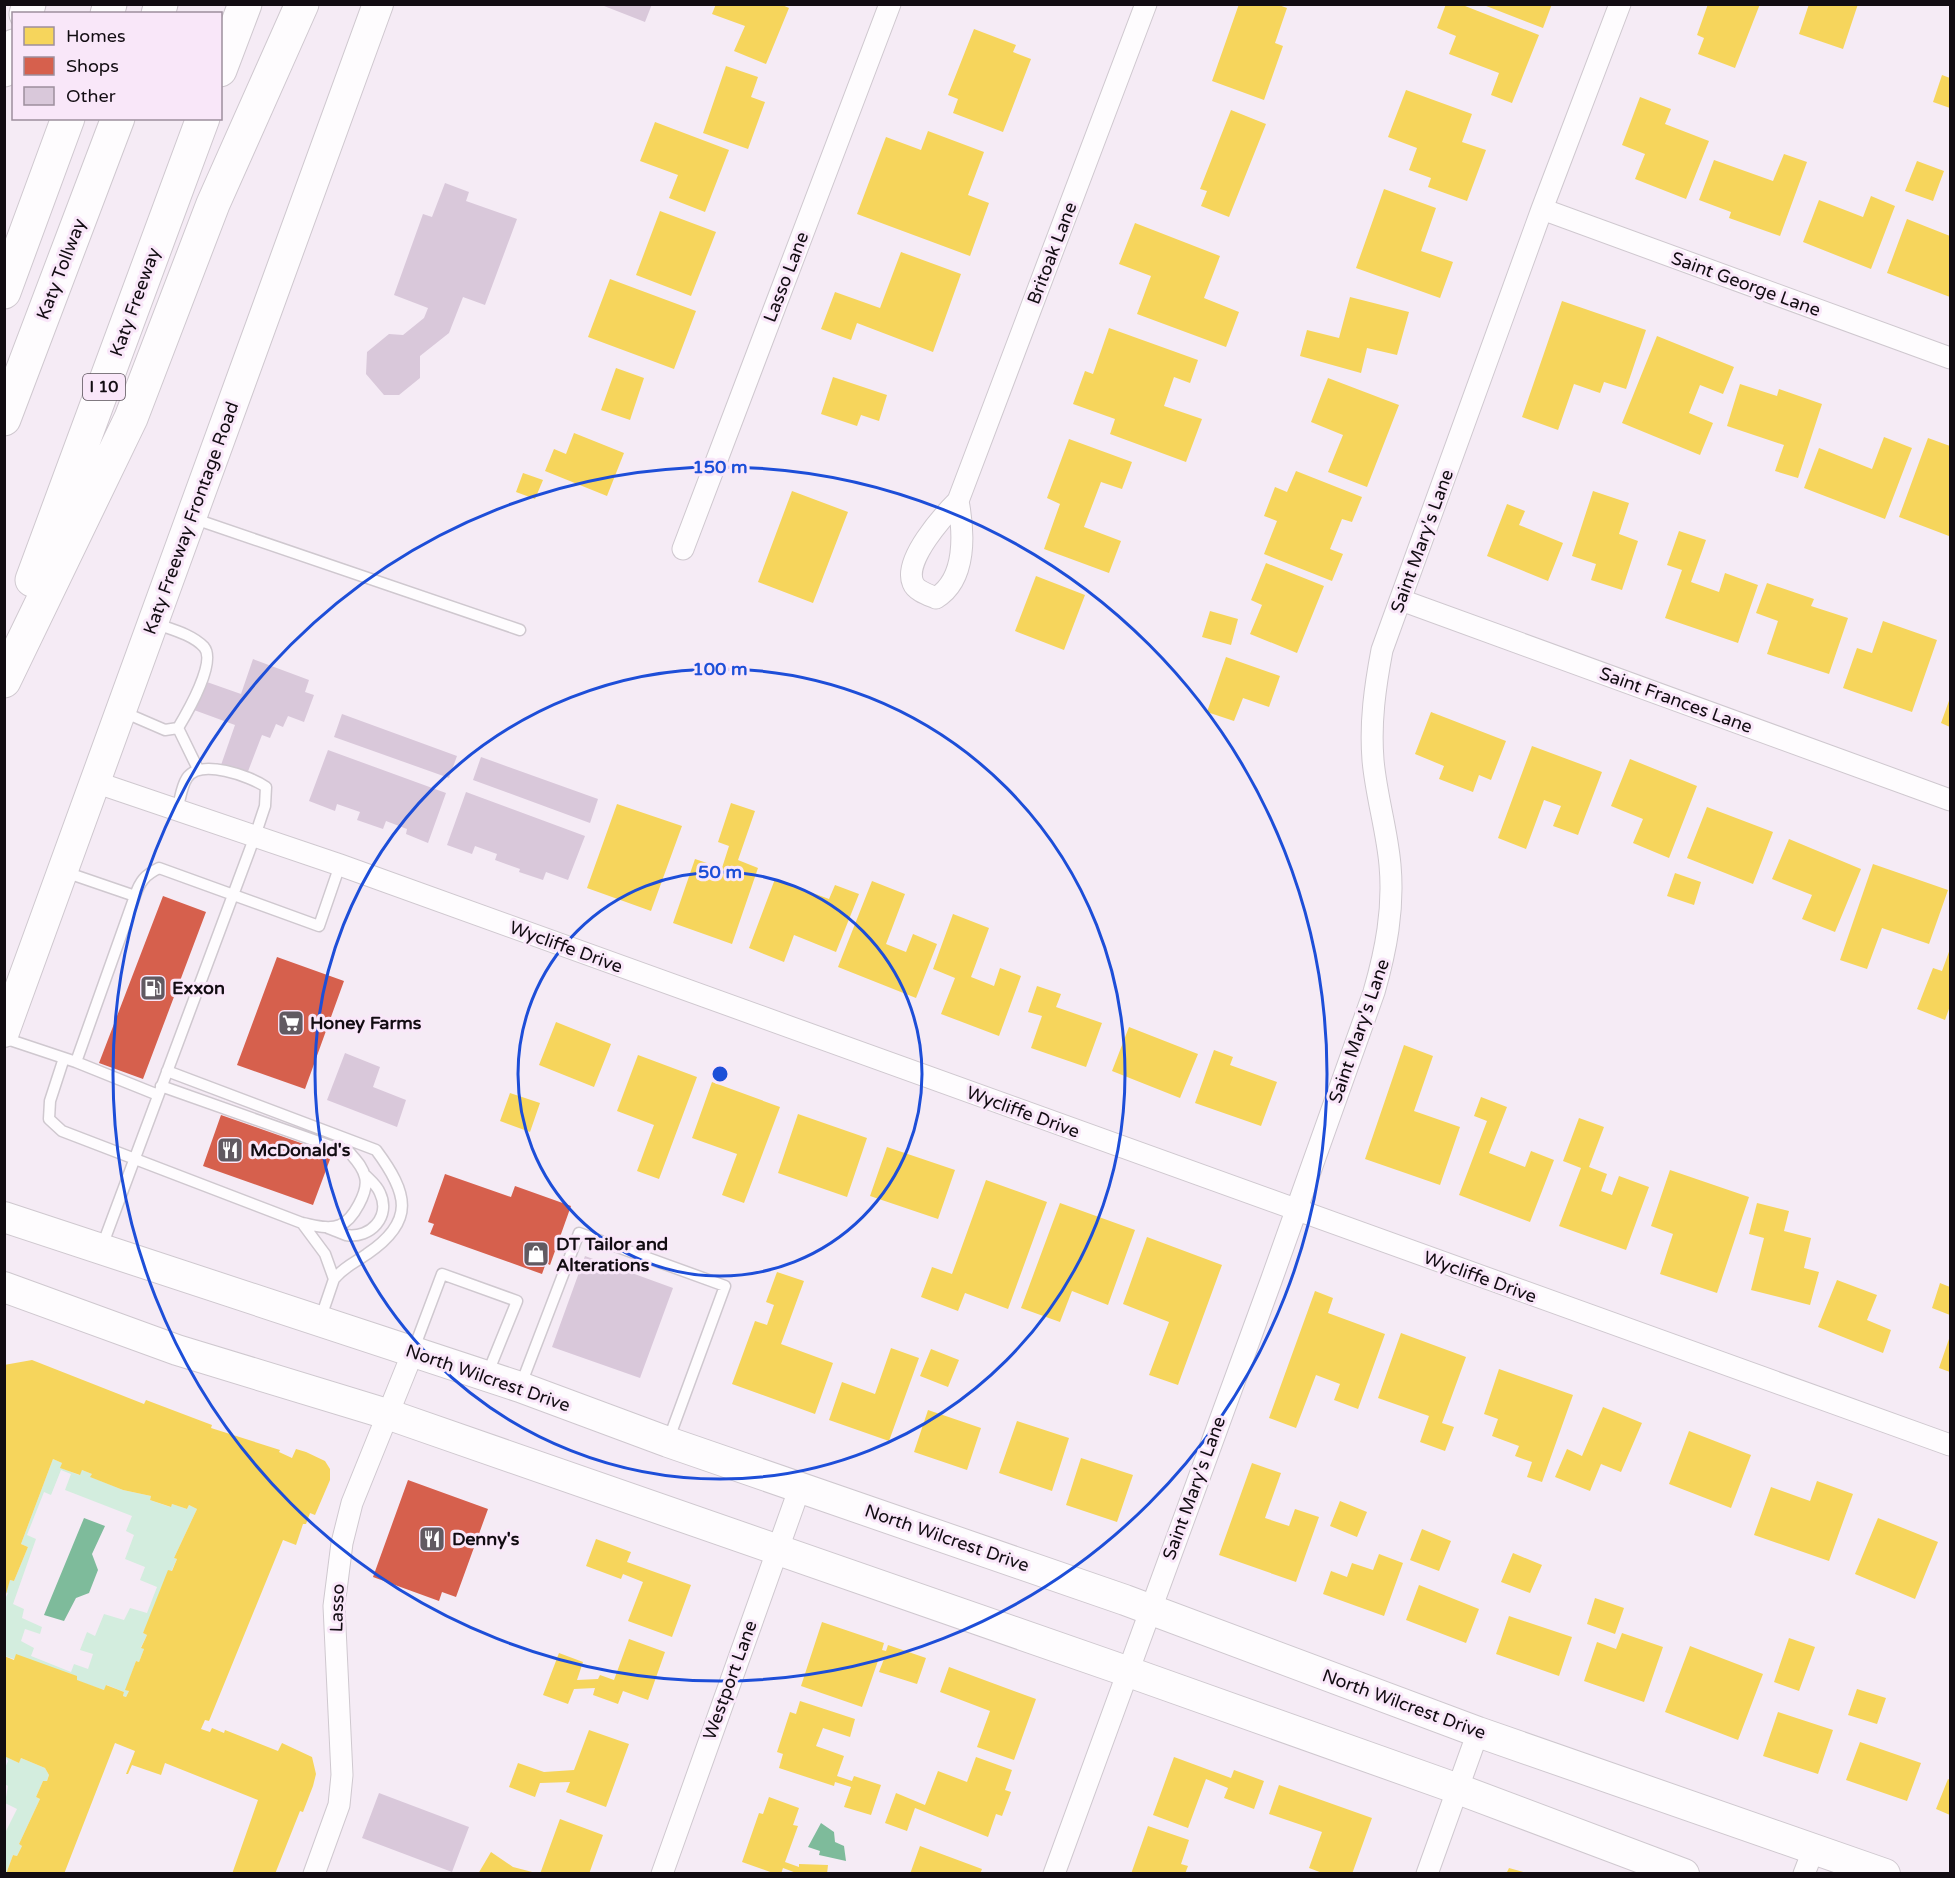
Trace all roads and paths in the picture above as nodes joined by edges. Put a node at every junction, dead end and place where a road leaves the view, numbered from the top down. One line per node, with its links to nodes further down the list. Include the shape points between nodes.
1 (245, 4): 8 (highway)
2 (302, 4): 24 (highway, via 213,204 131,418)
3 (378, 4): 18 (main road, Katy Freeway Frontage Road)
4 (890, 4): 19 (street, Lasso Lane)
5 (1146, 4): 17 (street, Britoak Lane)
6 (1620, 4): 13 (street, Saint Mary's Lane)
7 (12, 51): 9 (highway)
8 (222, 65)
9 (4, 70)
10 (67, 120): 14 (highway)
11 (117, 120): 16 (highway, Katy Tollway)
12 (202, 120): 23 (highway, Katy Freeway / I 10)
13 (1542, 209): 15 (street, Saint George Lane); 20 (street, Saint Mary's Lane)
14 (4, 292)
15 (1950, 358)
16 (4, 419)
17 (958, 501)
18 (191, 518): 21 (main road, Katy Freeway Frontage Road); 22 (lane)
19 (683, 549)
20 (1401, 600): 29 (street, Saint Frances Lane); 44 (street, Saint Mary's Lane, via 1382,650 1372,708 1373,761 1390,864 1386,949)
21 (153, 623): 25 (main road, Katy Freeway Frontage Road); 26 (lane, via 193,638 206,648 209,659 192,705)
22 (520, 630)
23 (4, 655)
24 (4, 681)
25 (121, 711): 26 (lane, via 165,730); 28 (main road, Katy Freeway Frontage Road)
26 (178, 728): 27 (lane)
27 (198, 769): 30 (lane, via 187,778); 31 (lane, via 215,768 266,787 265,806)
28 (95, 782): 30 (street, Wycliffe Drive); 33 (main road, Katy Freeway Frontage Road)
29 (1950, 800)
30 (177, 810): 31 (street, Wycliffe Drive)
31 (255, 836): 32 (street, Wycliffe Drive); 34 (lane)
32 (340, 865): 34 (lane, via 319,926); 44 (street, Wycliffe Drive)
33 (63, 871): 35 (lane); 36 (main road, Katy Freeway Frontage Road)
34 (233, 895): 35 (lane, via 159,868 140,882); 40 (lane)
35 (135, 896): 39 (lane)
36 (4, 1032)
37 (4, 1038): 38 (lane)
38 (64, 1058): 39 (lane); 42 (lane, via 50,1101 49,1119 62,1131)
39 (76, 1062): 41 (lane)
40 (167, 1071): 41 (lane); 49 (lane, via 376,1150 395,1175 402,1200 401,1219 382,1243 347,1264)
41 (159, 1090): 42 (lane); 43 (lane, via 337,1147 350,1153)
42 (134, 1158): 46 (lane); 48 (lane)
43 (364, 1174): 47 (lane, via 364,1190 357,1208 342,1225); 47 (lane, via 380,1192 384,1207 380,1222 364,1234 347,1235)
44 (1296, 1211): 57 (street, Wycliffe Drive); 60 (street, Saint Mary's Lane)
45 (4, 1217): 48 (main road, North Wilcrest Drive)
46 (302, 1223): 47 (lane); 49 (lane, via 325,1254)
47 (328, 1228)
48 (101, 1249): 51 (main road, North Wilcrest Drive)
49 (334, 1279): 51 (lane)
50 (4, 1287): 55 (main road, via 177,1350)
51 (320, 1321): 52 (main road, North Wilcrest Drive)
52 (413, 1352): 53 (main road, North Wilcrest Drive); 53 (lane, via 442,1274 517,1301); 55 (street, Lasso)
53 (487, 1376): 54 (main road, North Wilcrest Drive)
54 (520, 1387): 56 (main road, North Wilcrest Drive); 56 (lane, via 579,1233 725,1286)
55 (387, 1414): 59 (main road); 65 (street, Lasso, via 352,1503 342,1544 334,1606 342,1775 339,1805)
56 (668, 1442): 58 (main road, North Wilcrest Drive)
57 (1950, 1445)
58 (800, 1487): 59 (street, Westport Lane); 60 (main road, North Wilcrest Drive)
59 (776, 1549): 61 (main road); 66 (street, Westport Lane)
60 (1149, 1608): 61 (street, Saint Mary's Lane); 62 (main road, North Wilcrest Drive)
61 (1126, 1671): 63 (main road); 67 (street, Saint Mary's Lane)
62 (1478, 1732): 63 (street); 64 (main road, North Wilcrest Drive)
63 (1458, 1789): 68 (street); 69 (main road)
64 (1809, 1861): 70 (main road, North Wilcrest Drive)
65 (314, 1874)
66 (662, 1874)
67 (1054, 1874)
68 (1427, 1874)
69 (1684, 1874)
70 (1885, 1874)

